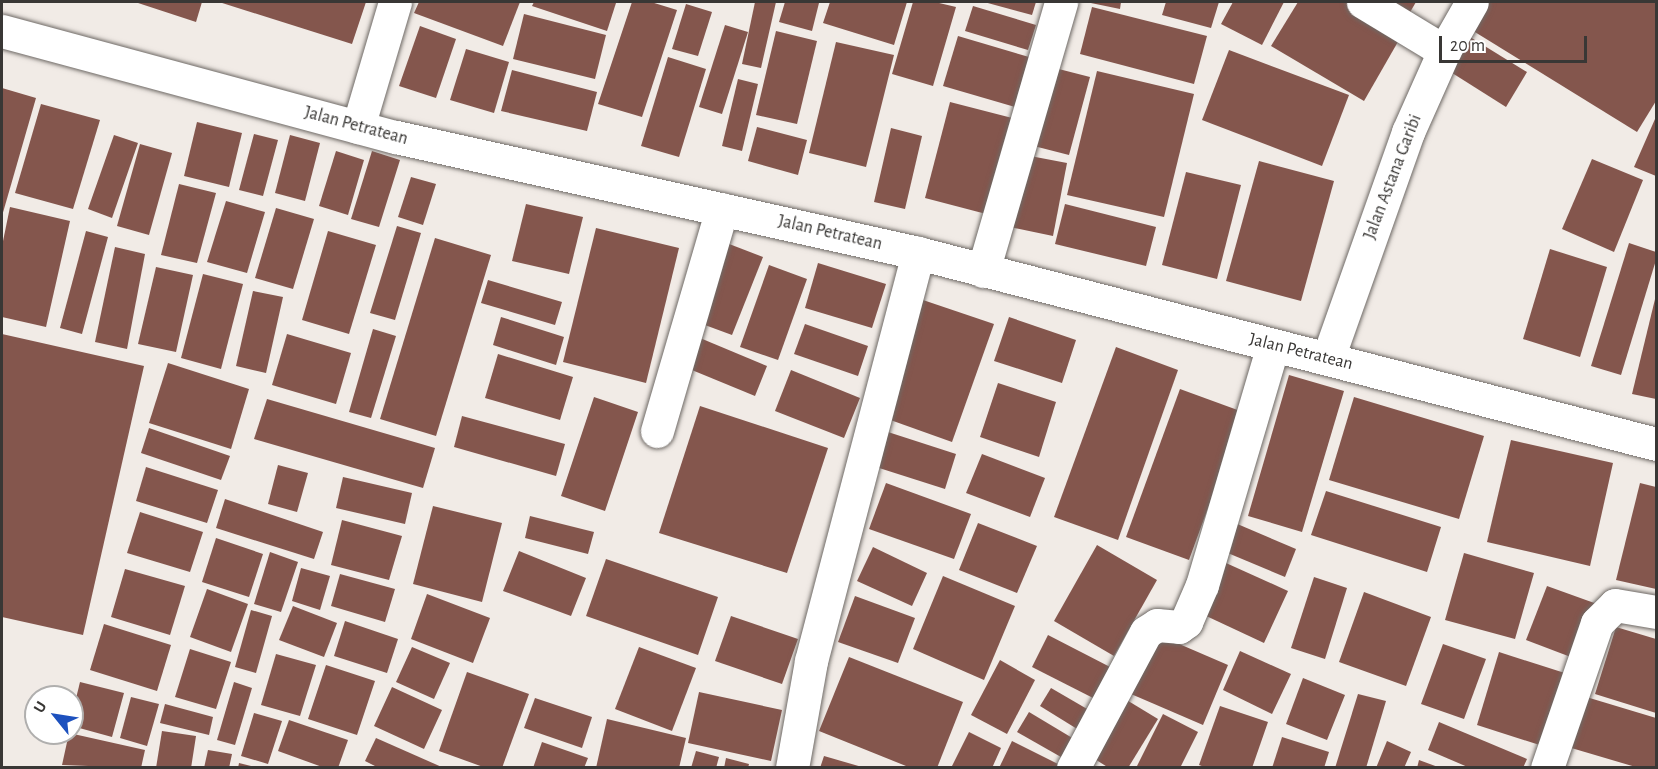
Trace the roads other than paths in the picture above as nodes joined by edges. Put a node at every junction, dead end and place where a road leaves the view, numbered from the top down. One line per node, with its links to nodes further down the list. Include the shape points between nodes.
1 (395, 2): 7 (street)
2 (1061, 2): 10 (street)
3 (1363, 2): 6 (street)
4 (1472, 2): 6 (street, Jalan Astana Garibi)
5 (2, 31): 7 (street, Jalan Petratean)
6 (1444, 51): 12 (street, Jalan Astana Garibi, via 1408,132)
7 (358, 127): 8 (street, Jalan Petratean)
8 (722, 209): 9 (street, Jalan Petratean); 13 (street)
9 (918, 253): 10 (street, Jalan Petratean); 17 (street, via 811,661)
10 (983, 271): 11 (street, Jalan Petratean)
11 (1273, 345): 12 (street, Jalan Petratean); 18 (street, via 1202,585 1186,622 1179,627 1157,625 1146,632)
12 (1328, 358): 14 (street, Jalan Petratean)
13 (657, 431)
14 (1656, 444)
15 (1656, 612): 16 (street, via 1615,605 1597,623)
16 (1553, 766)
17 (792, 768)
18 (1073, 768)

